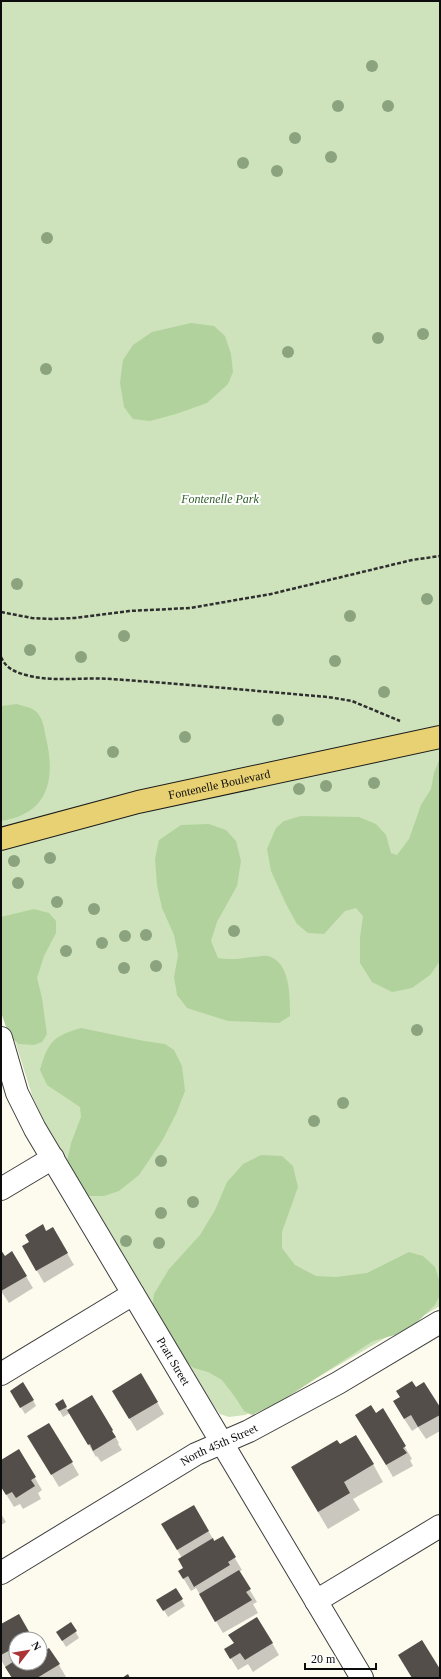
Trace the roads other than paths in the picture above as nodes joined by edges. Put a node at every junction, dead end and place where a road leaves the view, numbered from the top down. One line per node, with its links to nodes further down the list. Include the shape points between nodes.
1 (440, 737): 2 (main road, Fontenelle Boulevard, via 138,802)
2 (1, 839)
3 (1, 1038): 4 (street, Pratt Street, via 17,1093)
4 (52, 1158): 5 (street); 6 (street, Pratt Street)
5 (1, 1189)
6 (133, 1294): 8 (street); 9 (street, Pratt Street)
7 (440, 1322): 9 (street, North 45th Street, via 338,1383)
8 (1, 1374)
9 (222, 1443): 11 (street, North 45th Street, via 196,1454); 12 (street, Pratt Street)
10 (440, 1526): 12 (street)
11 (1, 1573)
12 (316, 1601): 13 (street, Pratt Street)
13 (362, 1678)

